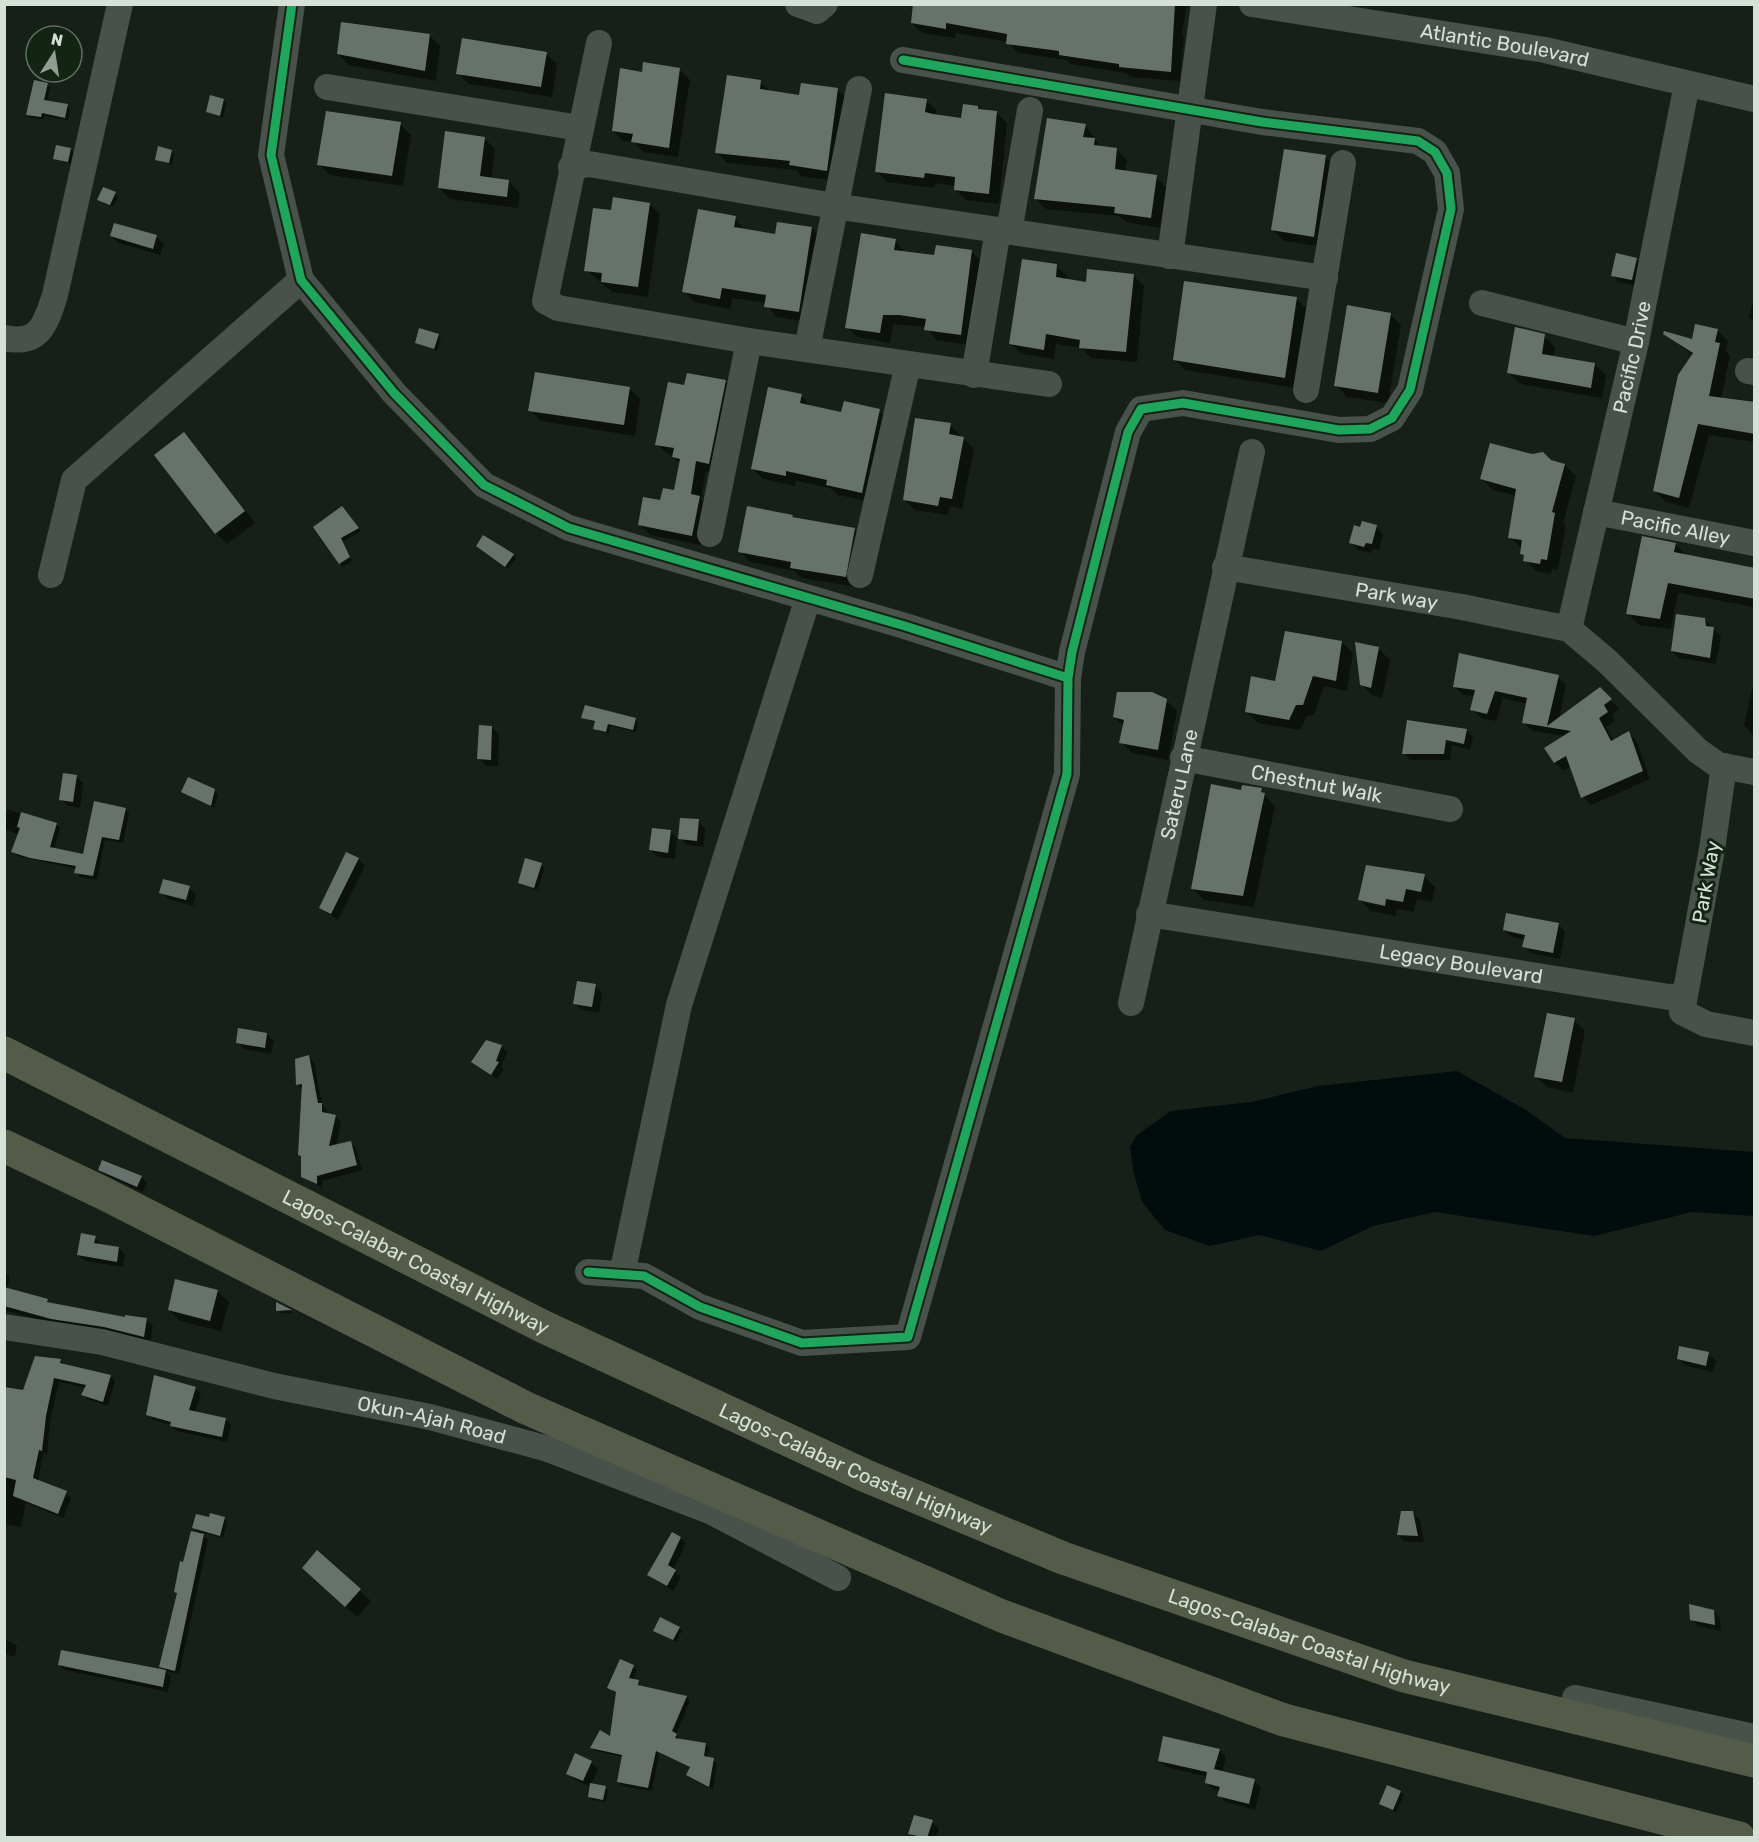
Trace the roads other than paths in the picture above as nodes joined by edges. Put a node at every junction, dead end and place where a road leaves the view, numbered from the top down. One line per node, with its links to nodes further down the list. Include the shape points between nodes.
1 (120, 4): 24 (street, via 46,323 34,336)
2 (292, 4): 22 (street, via 271,155)
3 (798, 4): 4 (street, via 818,11)
4 (825, 4)
5 (1204, 4): 13 (street)
6 (1252, 4): 9 (street, Atlantic Boulevard, via 1545,50)
7 (599, 43): 15 (street)
8 (903, 60): 13 (street)
9 (1687, 84): 12 (street, Atlantic Boulevard); 26 (street, Pacific Drive)
10 (327, 87): 15 (street)
11 (859, 89): 18 (street)
12 (1755, 99)
13 (1188, 107): 20 (street); 41 (street, via 1262,122 1418,141 1435,152 1447,173 1451,209 1410,390 1392,418 1370,429 1339,430 1183,403 1142,409 1128,432)
14 (1030, 110): 19 (street)
15 (580, 128): 17 (street)
16 (1343, 163): 21 (street)
17 (571, 167): 18 (street, via 589,164); 25 (street, via 545,301 558,308)
18 (834, 206): 19 (street); 27 (street)
19 (1004, 231): 20 (street); 29 (street)
20 (1170, 256): 21 (street)
21 (1325, 278): 31 (street)
22 (301, 280): 38 (street, via 74,480); 39 (street, via 394,393 484,485 569,528)
23 (1482, 303): 26 (street)
24 (4, 338)
25 (749, 341): 27 (street); 34 (street)
26 (1636, 342): 33 (street, Pacific Drive)
27 (807, 349): 28 (street)
28 (908, 364): 29 (street); 37 (street)
29 (974, 375): 30 (street)
30 (1049, 384)
31 (1306, 390)
32 (1252, 452): 36 (street, Sateru Lane)
33 (1596, 512): 35 (street, Pacific Alley); 40 (street, Pacific Drive)
34 (710, 534)
35 (1755, 543)
36 (1225, 567): 40 (street, Park way); 42 (street, Sateru Lane)
37 (860, 574)
38 (51, 575)
39 (808, 598): 41 (street); 53 (street, via 680,1005)
40 (1569, 629): 43 (street, via 1698,751)
41 (1068, 678): 53 (street, via 1067,774 908,1337 802,1343 700,1307 644,1276)
42 (1183, 758): 45 (street, Chestnut Walk); 46 (street, Sateru Lane)
43 (1721, 766): 44 (street); 47 (street, Park Way, via 1712,849)
44 (1755, 772)
45 (1450, 809)
46 (1149, 914): 47 (street, Legacy Boulevard, via 1669,997); 48 (street, Sateru Lane)
47 (1684, 996): 49 (street, via 1682,1012 1706,1024)
48 (1131, 1003)
49 (1755, 1033)
50 (4, 1053): 58 (highway, Lagos-Calabar Coastal Highway, via 544,1327 866,1476 1063,1558 1404,1676)
51 (4, 1146): 59 (highway, via 526,1408 1002,1616 1284,1720)
52 (588, 1272): 53 (street)
53 (622, 1274)
54 (4, 1327): 55 (street, Okun-Ajah Road, via 102,1342 274,1386 430,1417 548,1449 710,1511)
55 (838, 1578)
56 (1575, 1698): 57 (street)
57 (1755, 1737)
58 (1755, 1761)
59 (1739, 1838)

